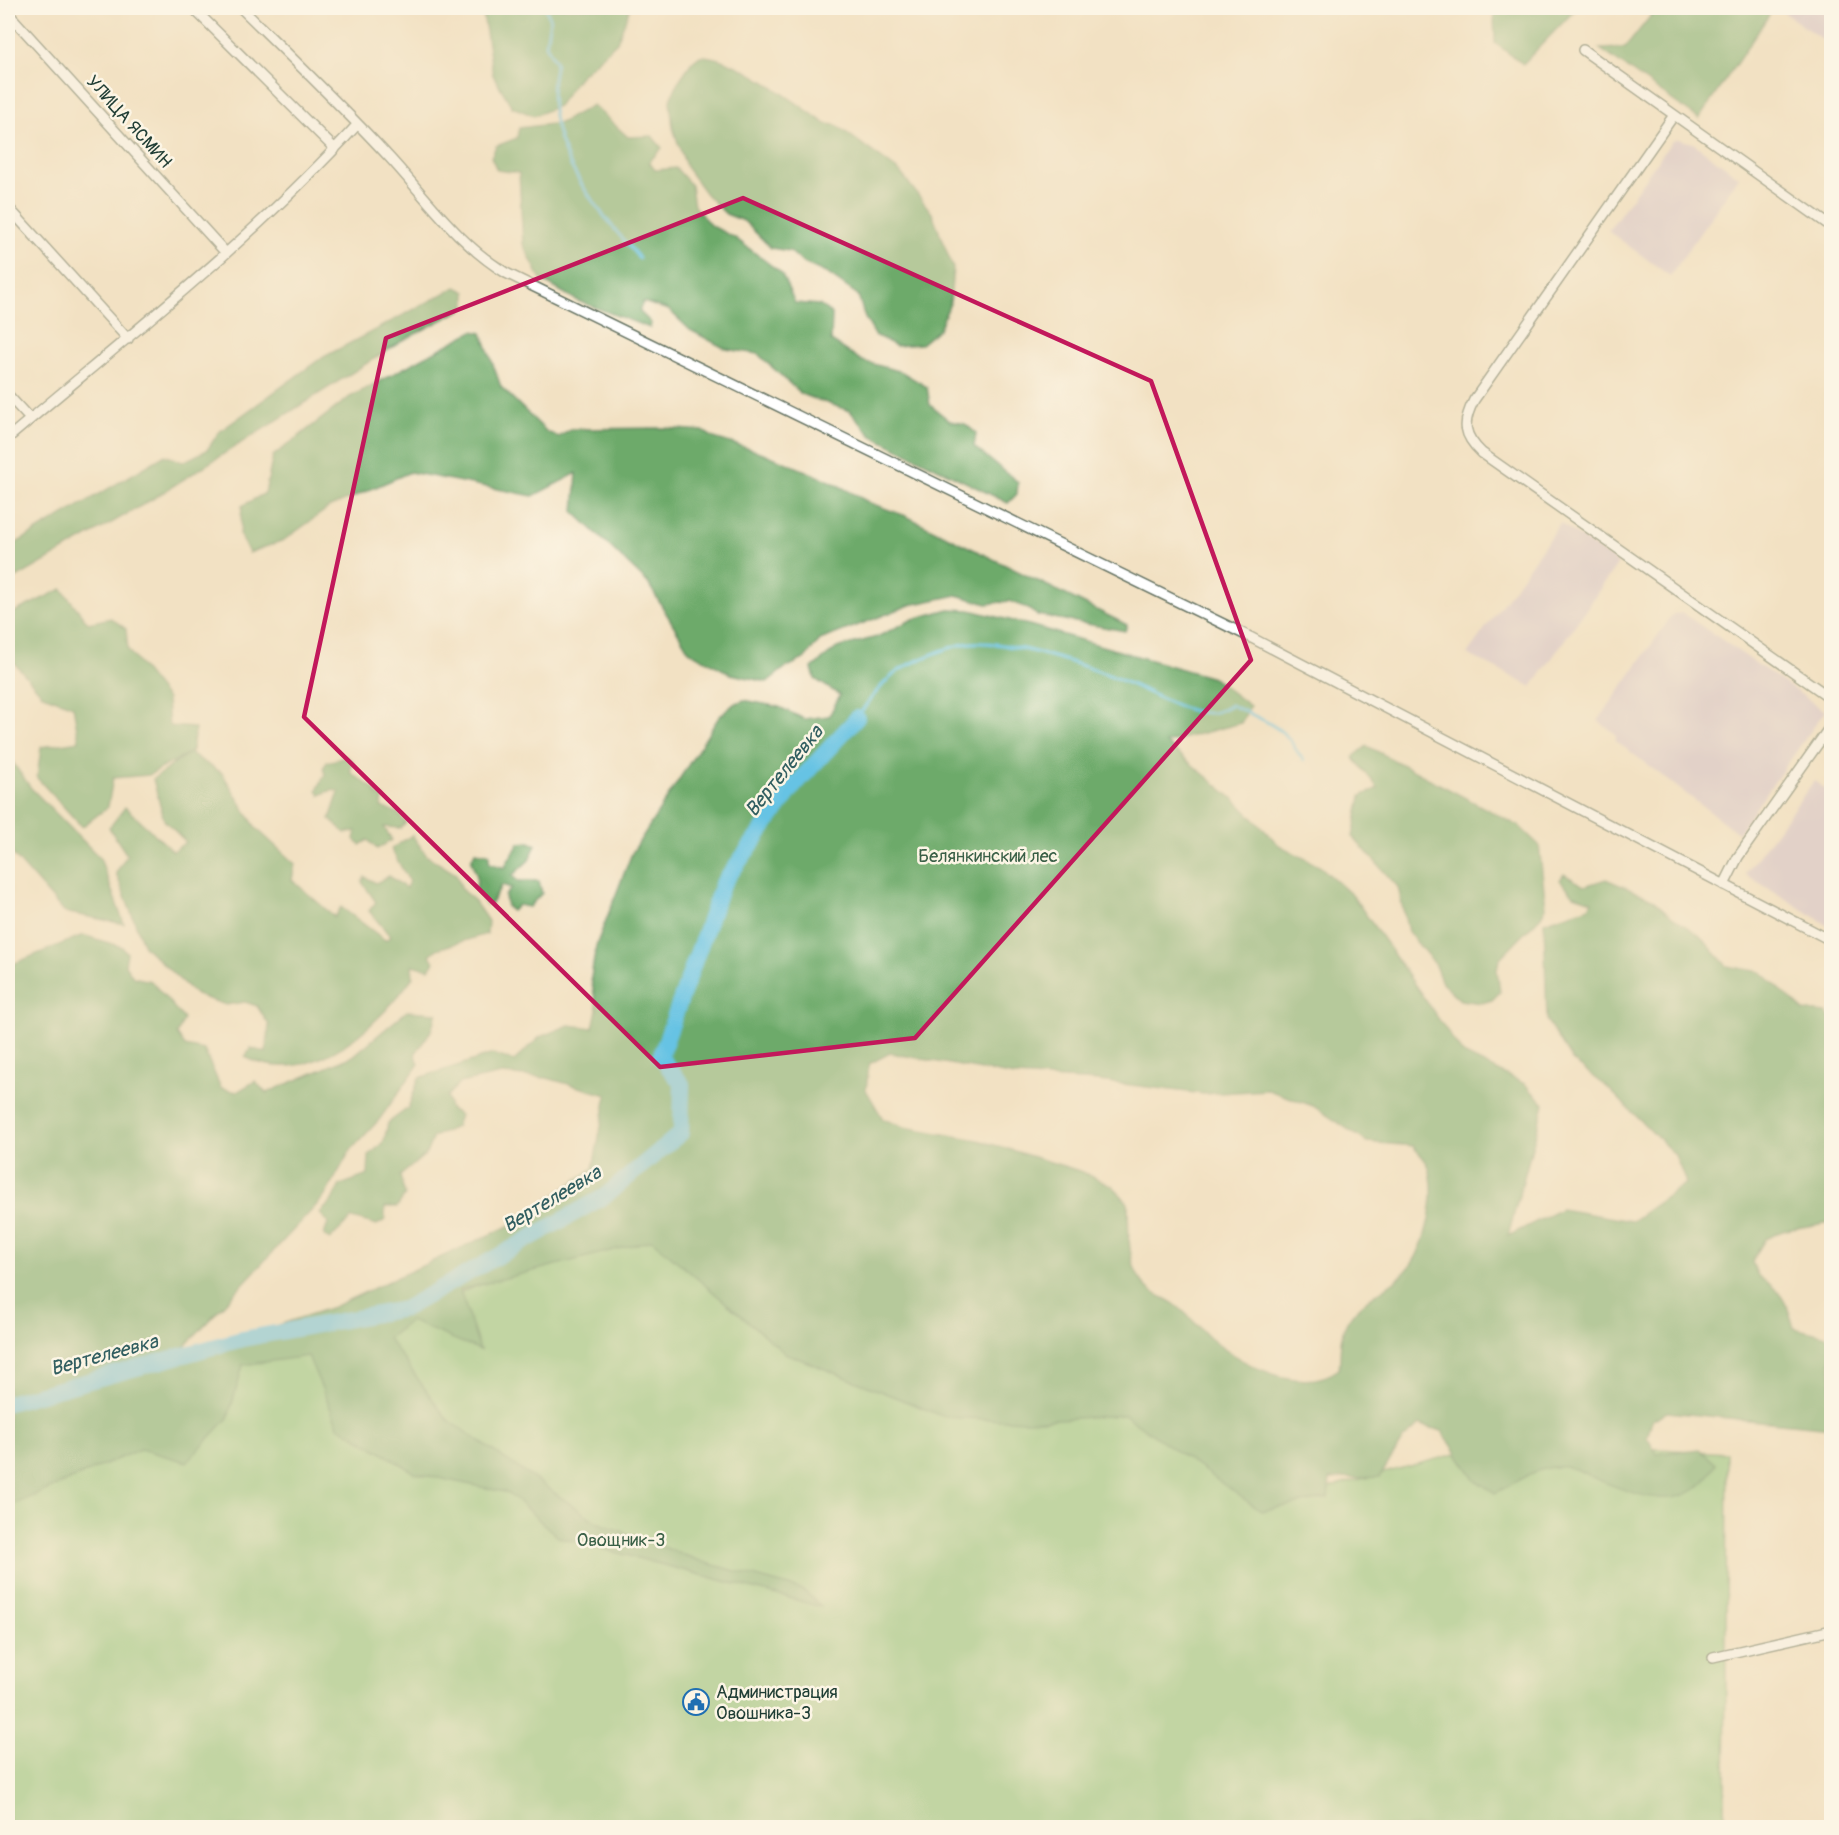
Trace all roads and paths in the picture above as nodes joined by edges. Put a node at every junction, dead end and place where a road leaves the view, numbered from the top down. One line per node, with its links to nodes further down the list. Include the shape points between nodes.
1 (193, 8): 7 (street)
2 (242, 8): 6 (street)
3 (8, 14): 10 (street, УЛИЦА ЯСМИН)
4 (1583, 50): 5 (street)
5 (1674, 115): 9 (street); 15 (street, via 1474,400 1464,427 1482,453)
6 (357, 125): 7 (street); 17 (street, via 452,229 506,273 1250,637)
7 (335, 149): 10 (street)
8 (8, 207): 11 (street)
9 (1832, 227)
10 (226, 253): 11 (street)
11 (128, 339): 13 (street)
12 (8, 395): 13 (street)
13 (30, 419): 14 (street)
14 (8, 438)
15 (1832, 699)
16 (1832, 724): 17 (street, via 1738,857)
17 (1724, 885): 18 (street)
18 (1832, 941)
19 (1832, 1630): 20 (street)
20 (1713, 1657)

